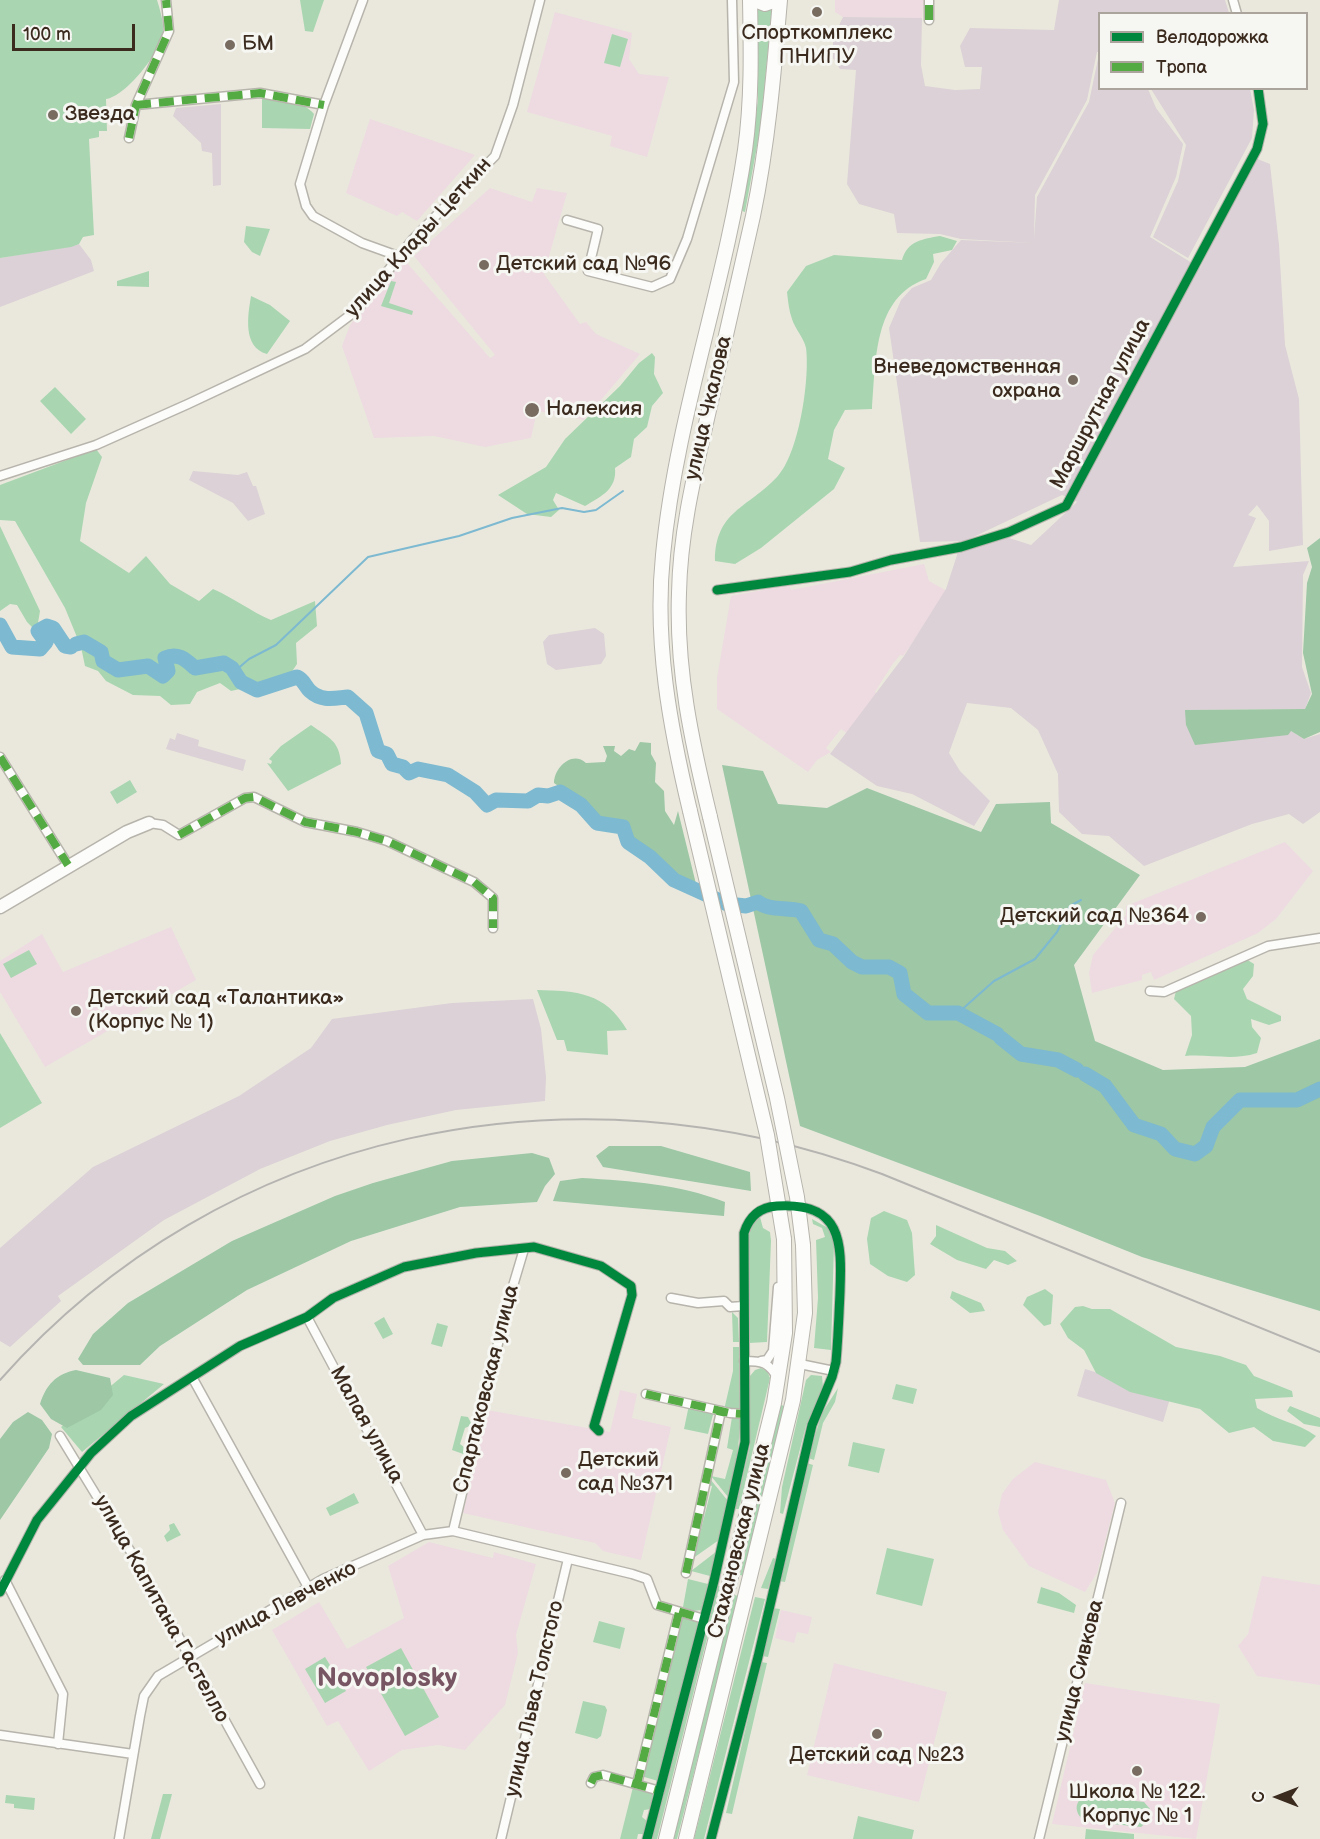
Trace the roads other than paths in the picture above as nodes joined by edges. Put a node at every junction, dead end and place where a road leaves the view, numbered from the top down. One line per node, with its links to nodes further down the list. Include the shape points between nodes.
1 (166, 0): 13 (street, via 165,46)
2 (363, 0): 14 (street)
3 (540, 0): 17 (street, улица Клары Цеткин, via 513,105 495,156)
4 (732, 0): 10 (street)
5 (750, 0): 12 (main road, улица Чкалова)
6 (755, 0): 7 (main road, via 765,4)
7 (778, 0): 28 (main road, улица Чкалова, bridge, via 772,95 755,203 691,489 681,558 679,613 682,675 693,744 777,1098)
8 (929, 0): 9 (street)
9 (929, 20)
10 (734, 82): 12 (street); 16 (street, via 687,239 670,279 652,287 588,271 598,229)
11 (1258, 90): 19 (street, Маршрутная улица, via 1263,123 1257,149 1066,506 1009,532 961,547 842,574)
12 (750, 95): 27 (main road, улица Чкалова, bridge, via 735,207 672,485 663,555 661,634 675,748 767,1135)
13 (136, 105): 14 (street, via 260,93); 15 (street)
14 (324, 105): 17 (street, via 300,184 306,206 313,216 362,243)
15 (129, 138)
16 (567, 220)
17 (398, 256): 18 (street, улица Клары Цеткин, via 357,310 305,349 123,434)
18 (0, 476)
19 (717, 590)
20 (0, 757): 22 (street)
21 (149, 823): 22 (street); 24 (street, via 164,825 179,835 245,798 254,798 305,822 381,839 474,882 493,898)
22 (68, 865): 23 (street)
23 (0, 907)
24 (493, 928)
25 (1320, 938): 26 (street, via 1268,946 1164,992)
26 (1150, 991)
27 (784, 1239): 34 (street, via 774,1348 769,1358); 38 (main road, Стахановская улица, via 785,1333)
28 (802, 1245): 35 (main road, Стахановская улица, via 806,1294)
29 (524, 1249): 32 (street, via 476,1252 404,1267 333,1298); 42 (street, via 534,1247 601,1266 631,1286 632,1295 594,1426); 46 (street, Спартаковская улица)
30 (671, 1298): 31 (street)
31 (743, 1306): 33 (street); 36 (street, via 743,1240 752,1216 766,1207 784,1206 824,1217 837,1233 840,1249)
32 (307, 1317): 37 (street, via 240,1346); 47 (street, Малая улица)
33 (744, 1361): 34 (street); 41 (street)
34 (761, 1361): 38 (street, via 769,1365)
35 (800, 1364): 36 (street); 67 (main road, Стахановская улица)
36 (834, 1371): 68 (street, via 812,1425)
37 (192, 1377): 44 (street, via 131,1416); 51 (street)
38 (778, 1380): 66 (main road, Стахановская улица)
39 (646, 1394): 40 (street)
40 (721, 1411): 41 (street); 49 (street)
41 (746, 1414): 54 (street, via 741,1468)
42 (599, 1431)
43 (60, 1436): 44 (street, улица Капитана Гастелло)
44 (80, 1467): 50 (street, via 37,1520); 55 (street, улица Капитана Гастелло)
45 (1121, 1503): 69 (street, улица Сивкова)
46 (453, 1531): 47 (street, улица Левченко); 48 (street, улица Левченко)
47 (423, 1535): 51 (street, улица Левченко)
48 (568, 1559): 53 (street, улица Левченко, via 647,1579 657,1605); 64 (street, улица Льва Толстого)
49 (686, 1573)
50 (5, 1580): 52 (street); 57 (street, via 63,1694)
51 (308, 1587): 55 (street, улица Левченко)
52 (0, 1592)
53 (679, 1612): 54 (street, улица Левченко); 60 (street)
54 (704, 1619): 62 (street)
55 (188, 1657): 58 (street, улица Левченко, via 150,1685 144,1696); 61 (street, улица Капитана Гастелло)
56 (0, 1736): 57 (street)
57 (58, 1744): 58 (street)
58 (133, 1754): 63 (street, улица Левченко)
59 (591, 1783): 60 (street, via 594,1777 603,1775)
60 (637, 1784): 62 (street)
61 (260, 1785)
62 (660, 1791): 65 (street)
63 (119, 1839)
64 (501, 1839)
65 (648, 1839)
66 (666, 1839)
67 (687, 1839)
68 (711, 1839)
69 (1039, 1839)

